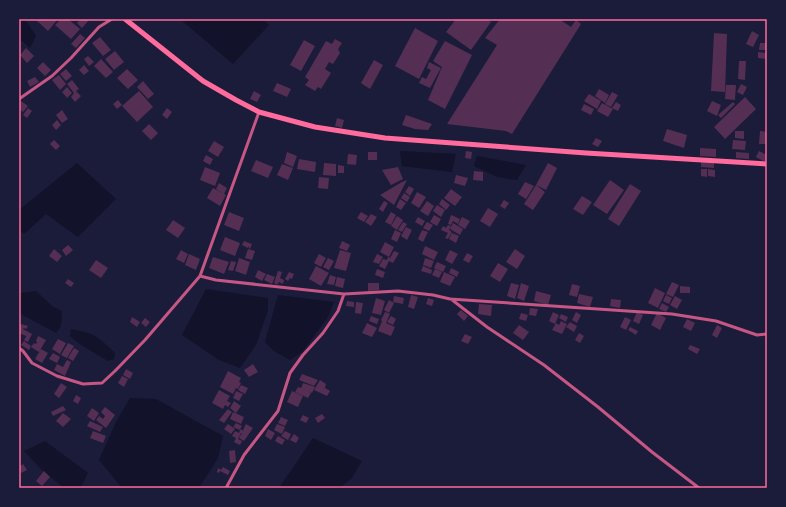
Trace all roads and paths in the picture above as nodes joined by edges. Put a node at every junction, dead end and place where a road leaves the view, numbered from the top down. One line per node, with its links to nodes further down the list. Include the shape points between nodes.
1 (112, 19): 3 (street, via 99,27 52,76)
2 (125, 19): 4 (main road, via 203,81)
3 (19, 99)
4 (260, 112): 5 (main road, via 315,127 385,138); 6 (street)
5 (767, 164)
6 (200, 276): 7 (street); 10 (street, via 145,340 102,383 83,384 57,376 32,363)
7 (344, 294): 8 (street, via 398,291); 11 (street, via 338,311 290,374 278,411 244,455)
8 (450, 299): 9 (street, via 672,314 716,321 757,335); 12 (street, via 544,365)
9 (767, 334)
10 (19, 348)
11 (226, 488)
12 (699, 488)

